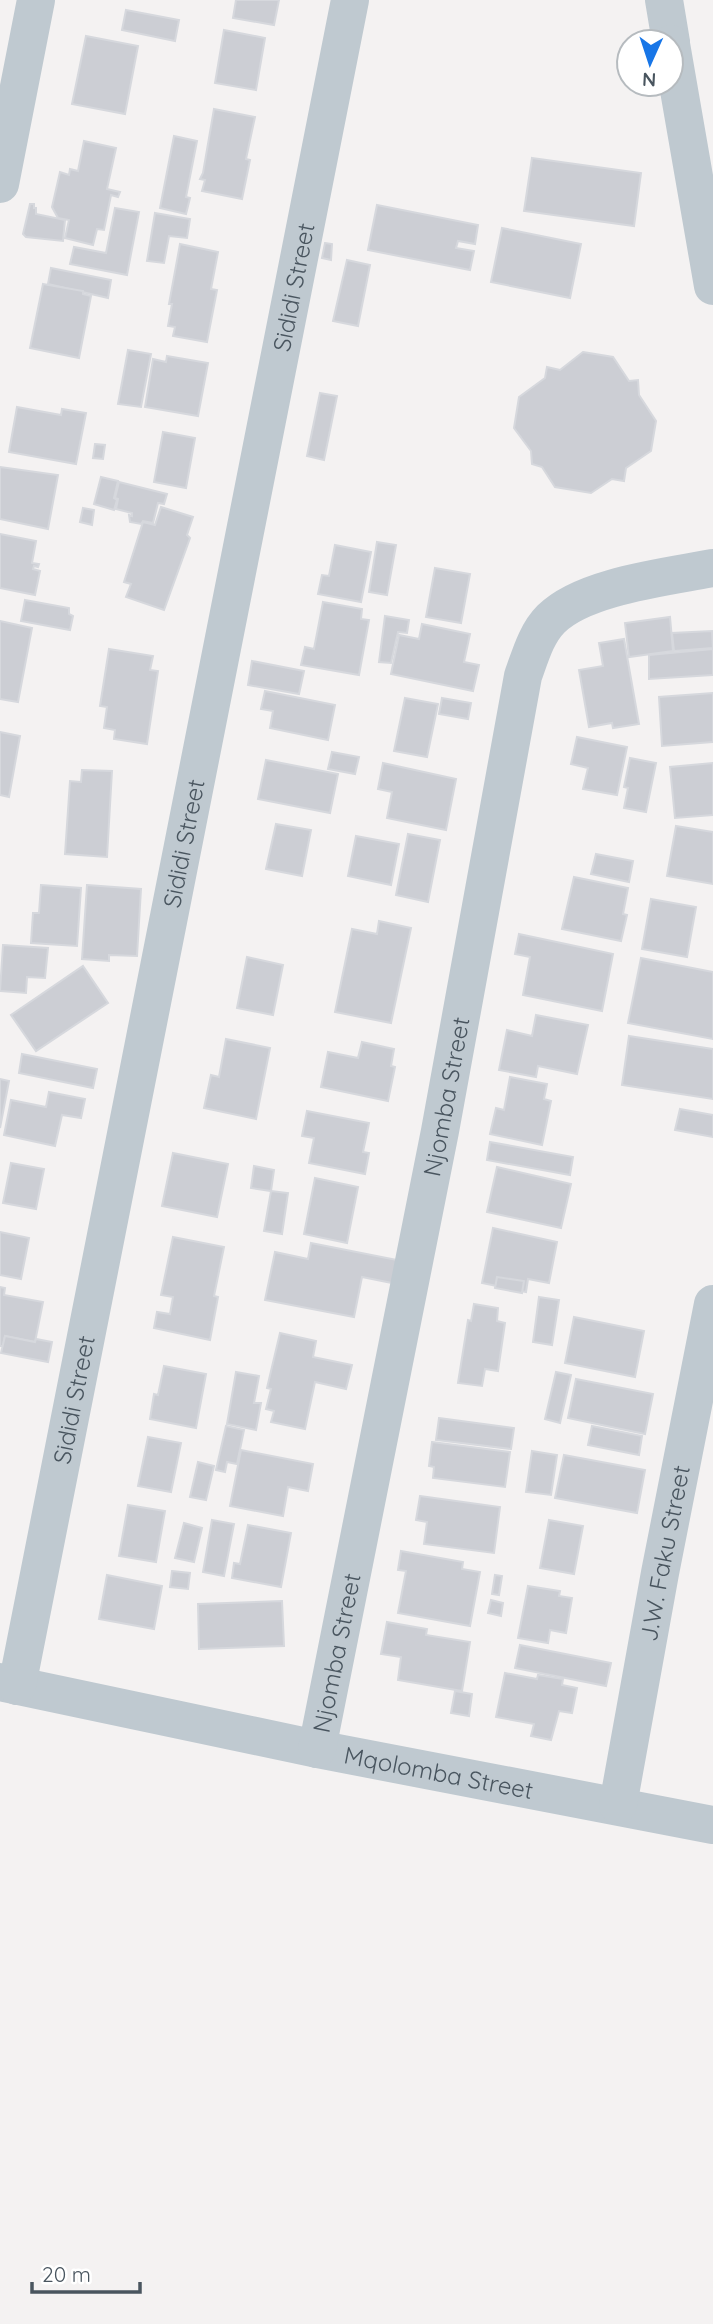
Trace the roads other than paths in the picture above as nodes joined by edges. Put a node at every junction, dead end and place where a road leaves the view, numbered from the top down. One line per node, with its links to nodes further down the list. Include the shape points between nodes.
1 (37, 0): 6 (street)
2 (350, 0): 11 (street, Sididi Street)
3 (664, 0): 4 (street)
4 (669, 28)
5 (681, 98): 7 (street)
6 (0, 184)
7 (713, 286)
8 (713, 568): 12 (street, Njomba Street, via 618,587 576,601 550,619 535,642 523,676 440,1131)
9 (713, 1304): 10 (street, J.W. Faku Street)
10 (709, 1345): 13 (street, J.W. Faku Street)
11 (9, 1684): 12 (street, Mqolomba Street)
12 (317, 1749): 13 (street, Mqolomba Street)
13 (618, 1805): 14 (street, Mqolomba Street)
14 (713, 1825)

